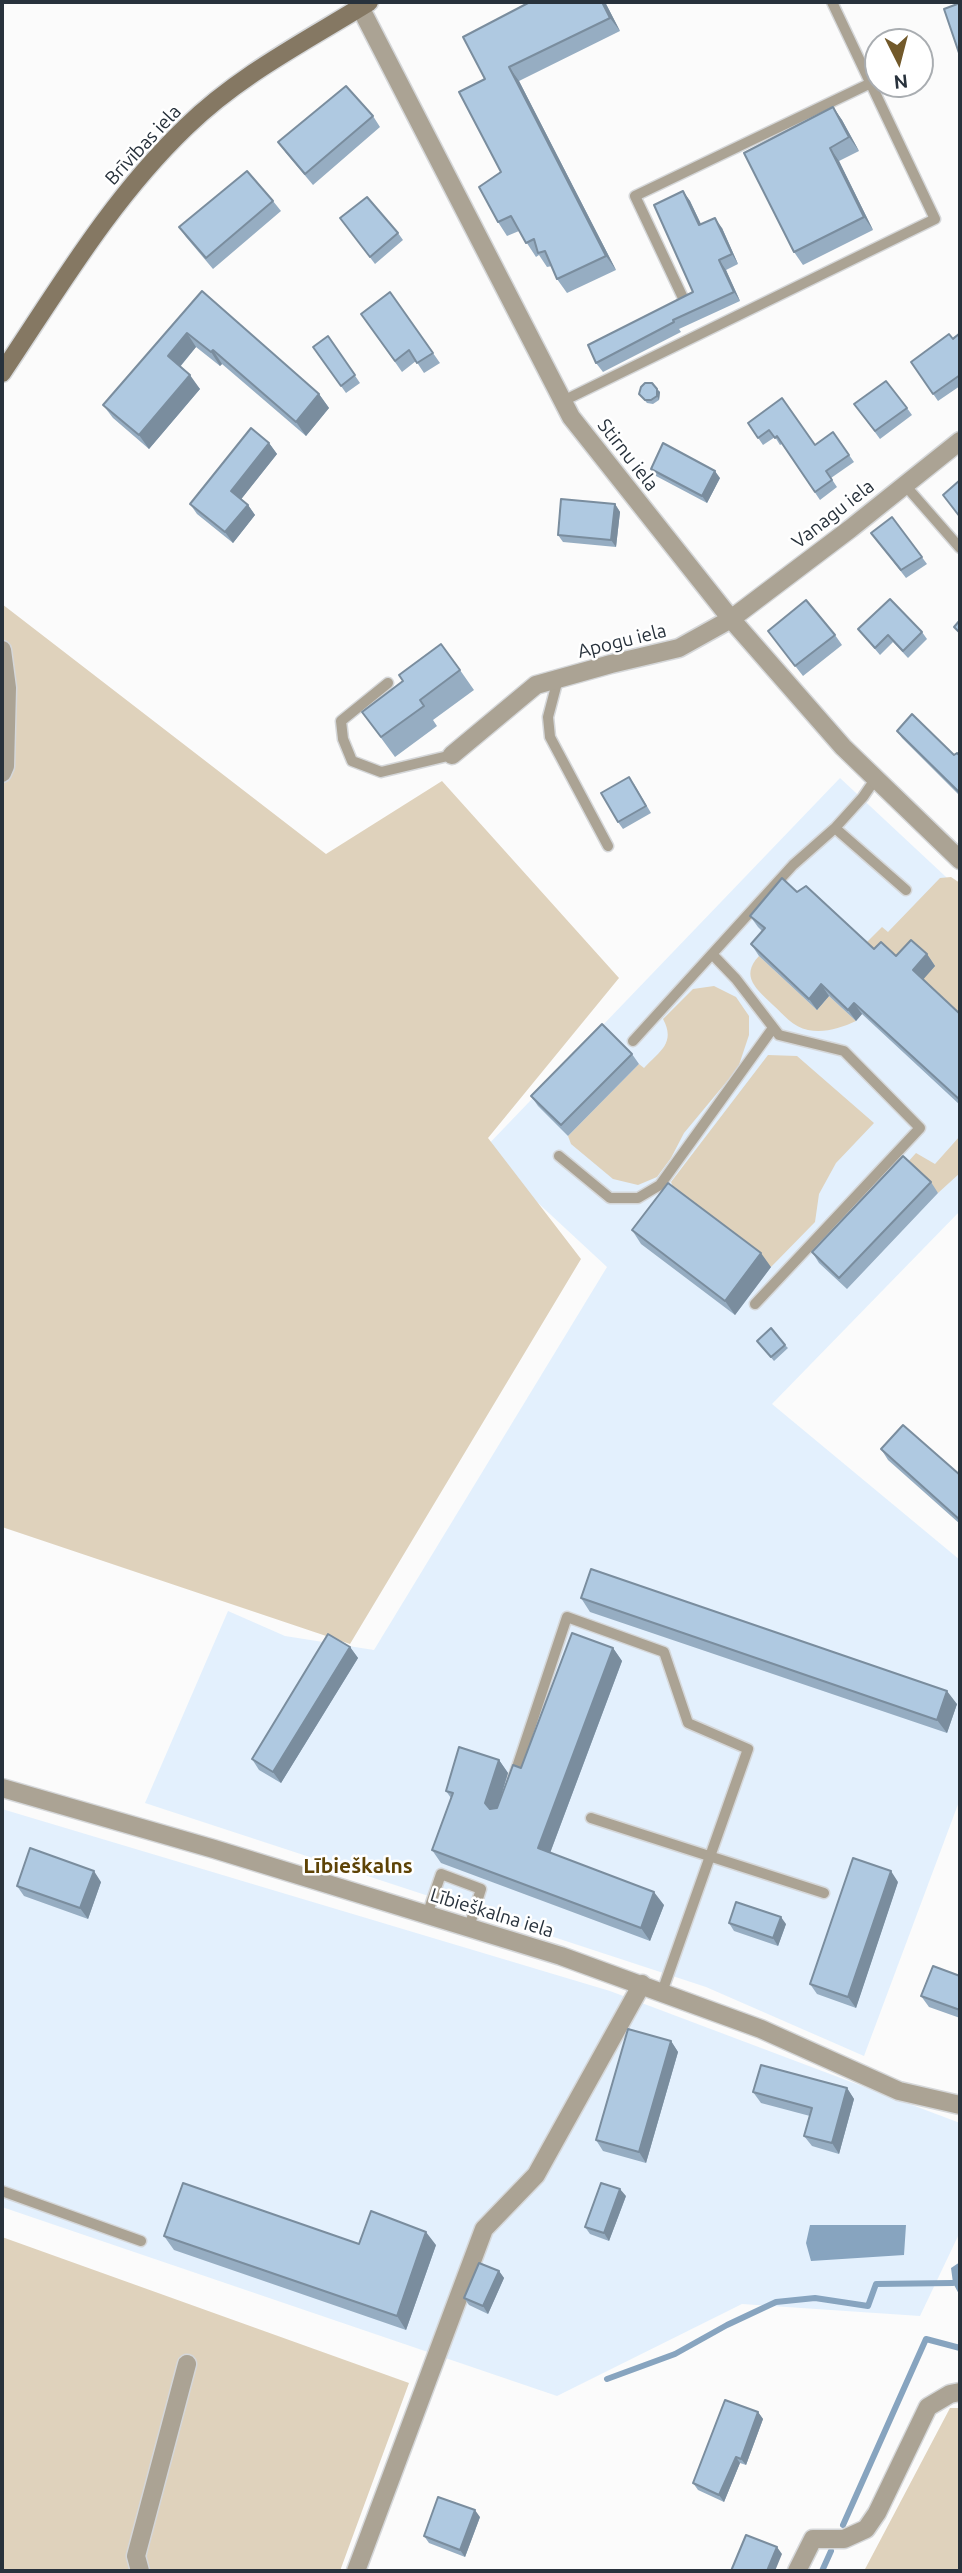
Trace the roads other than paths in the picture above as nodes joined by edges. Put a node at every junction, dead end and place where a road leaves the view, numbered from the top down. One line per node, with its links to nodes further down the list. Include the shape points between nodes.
1 (832, 2): 3 (lane)
2 (365, 5): 7 (main road, Brīvības iela, via 276,57 187,126 97,229); 8 (street, Stirnu iela)
3 (864, 68)
4 (864, 86): 6 (lane, via 635,196)
5 (878, 98): 8 (lane, via 935,219)
6 (684, 300)
7 (2, 373)
8 (563, 401): 12 (street, Stirnu iela)
9 (960, 441): 10 (street, Vanagu iela)
10 (904, 484): 11 (lane); 12 (street, Vanagu iela)
11 (960, 548)
12 (731, 619): 14 (street, Apogu iela, via 679,649); 18 (street, Stirnu iela)
13 (2, 650): 17 (street, via 8,688)
14 (558, 679): 16 (street, Apogu iela, via 536,685); 20 (lane, Apogu iela, via 548,717 550,737)
15 (387, 683): 16 (lane, via 341,721 352,761 381,772)
16 (452, 754)
17 (2, 773)
18 (876, 778): 19 (lane); 21 (street, Stirnu iela)
19 (835, 828): 22 (lane); 23 (lane, via 793,865)
20 (608, 846)
21 (960, 860)
22 (906, 890)
23 (712, 954): 24 (lane); 25 (lane)
24 (774, 1028): 26 (lane, via 660,1185 638,1198 610,1198); 27 (lane, via 779,1035 844,1051 920,1128)
25 (633, 1041)
26 (559, 1156)
27 (755, 1304)
28 (2, 1788): 33 (street, Lībieškalna iela)
29 (510, 1789): 31 (lane, via 567,1617 664,1652 688,1723 748,1749)
30 (591, 1818): 31 (lane)
31 (709, 1857): 32 (lane); 36 (lane)
32 (824, 1893)
33 (427, 1914): 34 (street, Lībieškalna iela); 34 (lane, via 441,1874 481,1889)
34 (469, 1927): 35 (street, Lībieškalna iela)
35 (642, 1984): 36 (street, Lībieškalna iela); 43 (street, via 536,2175 484,2229)
36 (662, 1992): 37 (street, Lībieškalna iela, via 761,2029 899,2091)
37 (960, 2105)
38 (2, 2190): 39 (lane)
39 (141, 2241)
40 (187, 2364): 42 (street, via 136,2556)
41 (960, 2392): 44 (street, via 928,2407 866,2529 844,2539 813,2539)
42 (140, 2571)
43 (356, 2571)
44 (797, 2571)

